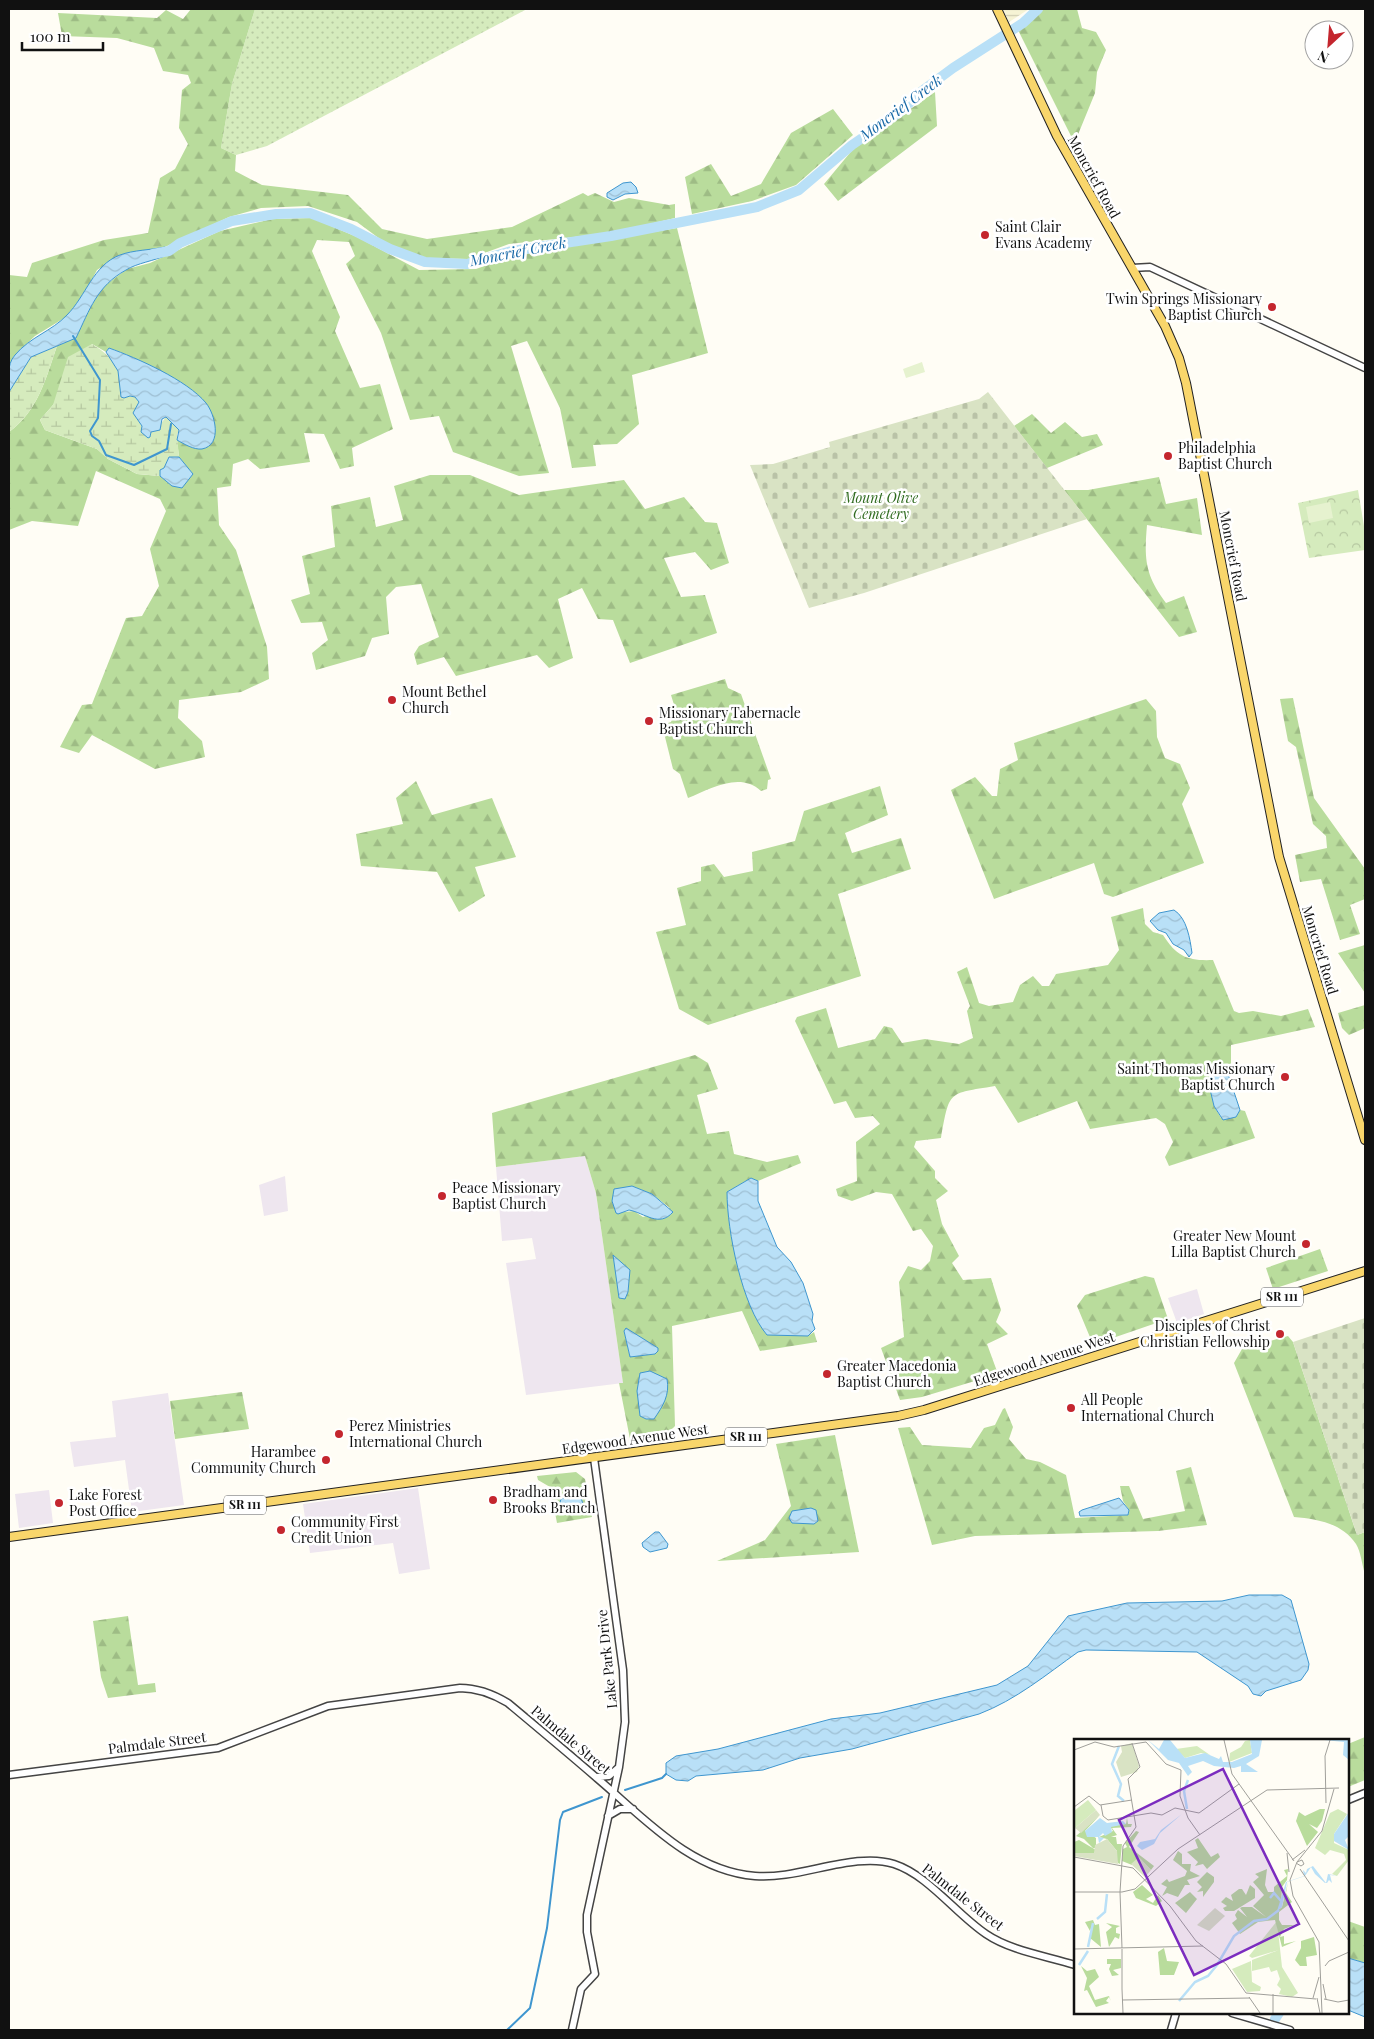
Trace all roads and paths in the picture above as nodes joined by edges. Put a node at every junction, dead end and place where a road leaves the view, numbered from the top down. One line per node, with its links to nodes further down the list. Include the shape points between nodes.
1 (997, 9): 2 (main road, Moncrief Road, via 1057,136)
2 (1132, 268): 3 (street, via 1150,267); 4 (main road, Moncrief Road, via 1171,338 1186,382 1279,857)
3 (1365, 368)
4 (1365, 1140)
5 (1365, 1271): 6 (main road, Edgewood Avenue West / SR 111, via 924,1410)
6 (594, 1458): 7 (main road, Edgewood Avenue West / SR 111); 8 (street, Lake Park Drive, via 625,1696 624,1738)
7 (9, 1537)
8 (619, 1767): 10 (street, via 609,1776); 11 (street, Lake Park Drive)
9 (9, 1775): 10 (street, Palmdale Street, via 218,1748 328,1706 467,1688 493,1694 508,1703)
10 (596, 1776): 11 (street, Palmdale Street)
11 (614, 1792): 14 (street, Palmdale Street); 15 (street, Lake Park Drive)
12 (1365, 1793): 13 (street)
13 (1349, 1800)
14 (634, 1809): 15 (street, via 620,1809); 16 (street, Palmdale Street, via 687,1853 737,1874 771,1877 860,1861 894,1864 919,1878 994,1939)
15 (608, 1816): 19 (street, Lake Park Drive, via 586,1924 596,1974 581,1989)
16 (1074, 1965)
17 (1176, 2014): 20 (street)
18 (1235, 2014): 21 (street)
19 (572, 2030)
20 (1171, 2030)
21 (1290, 2030)

